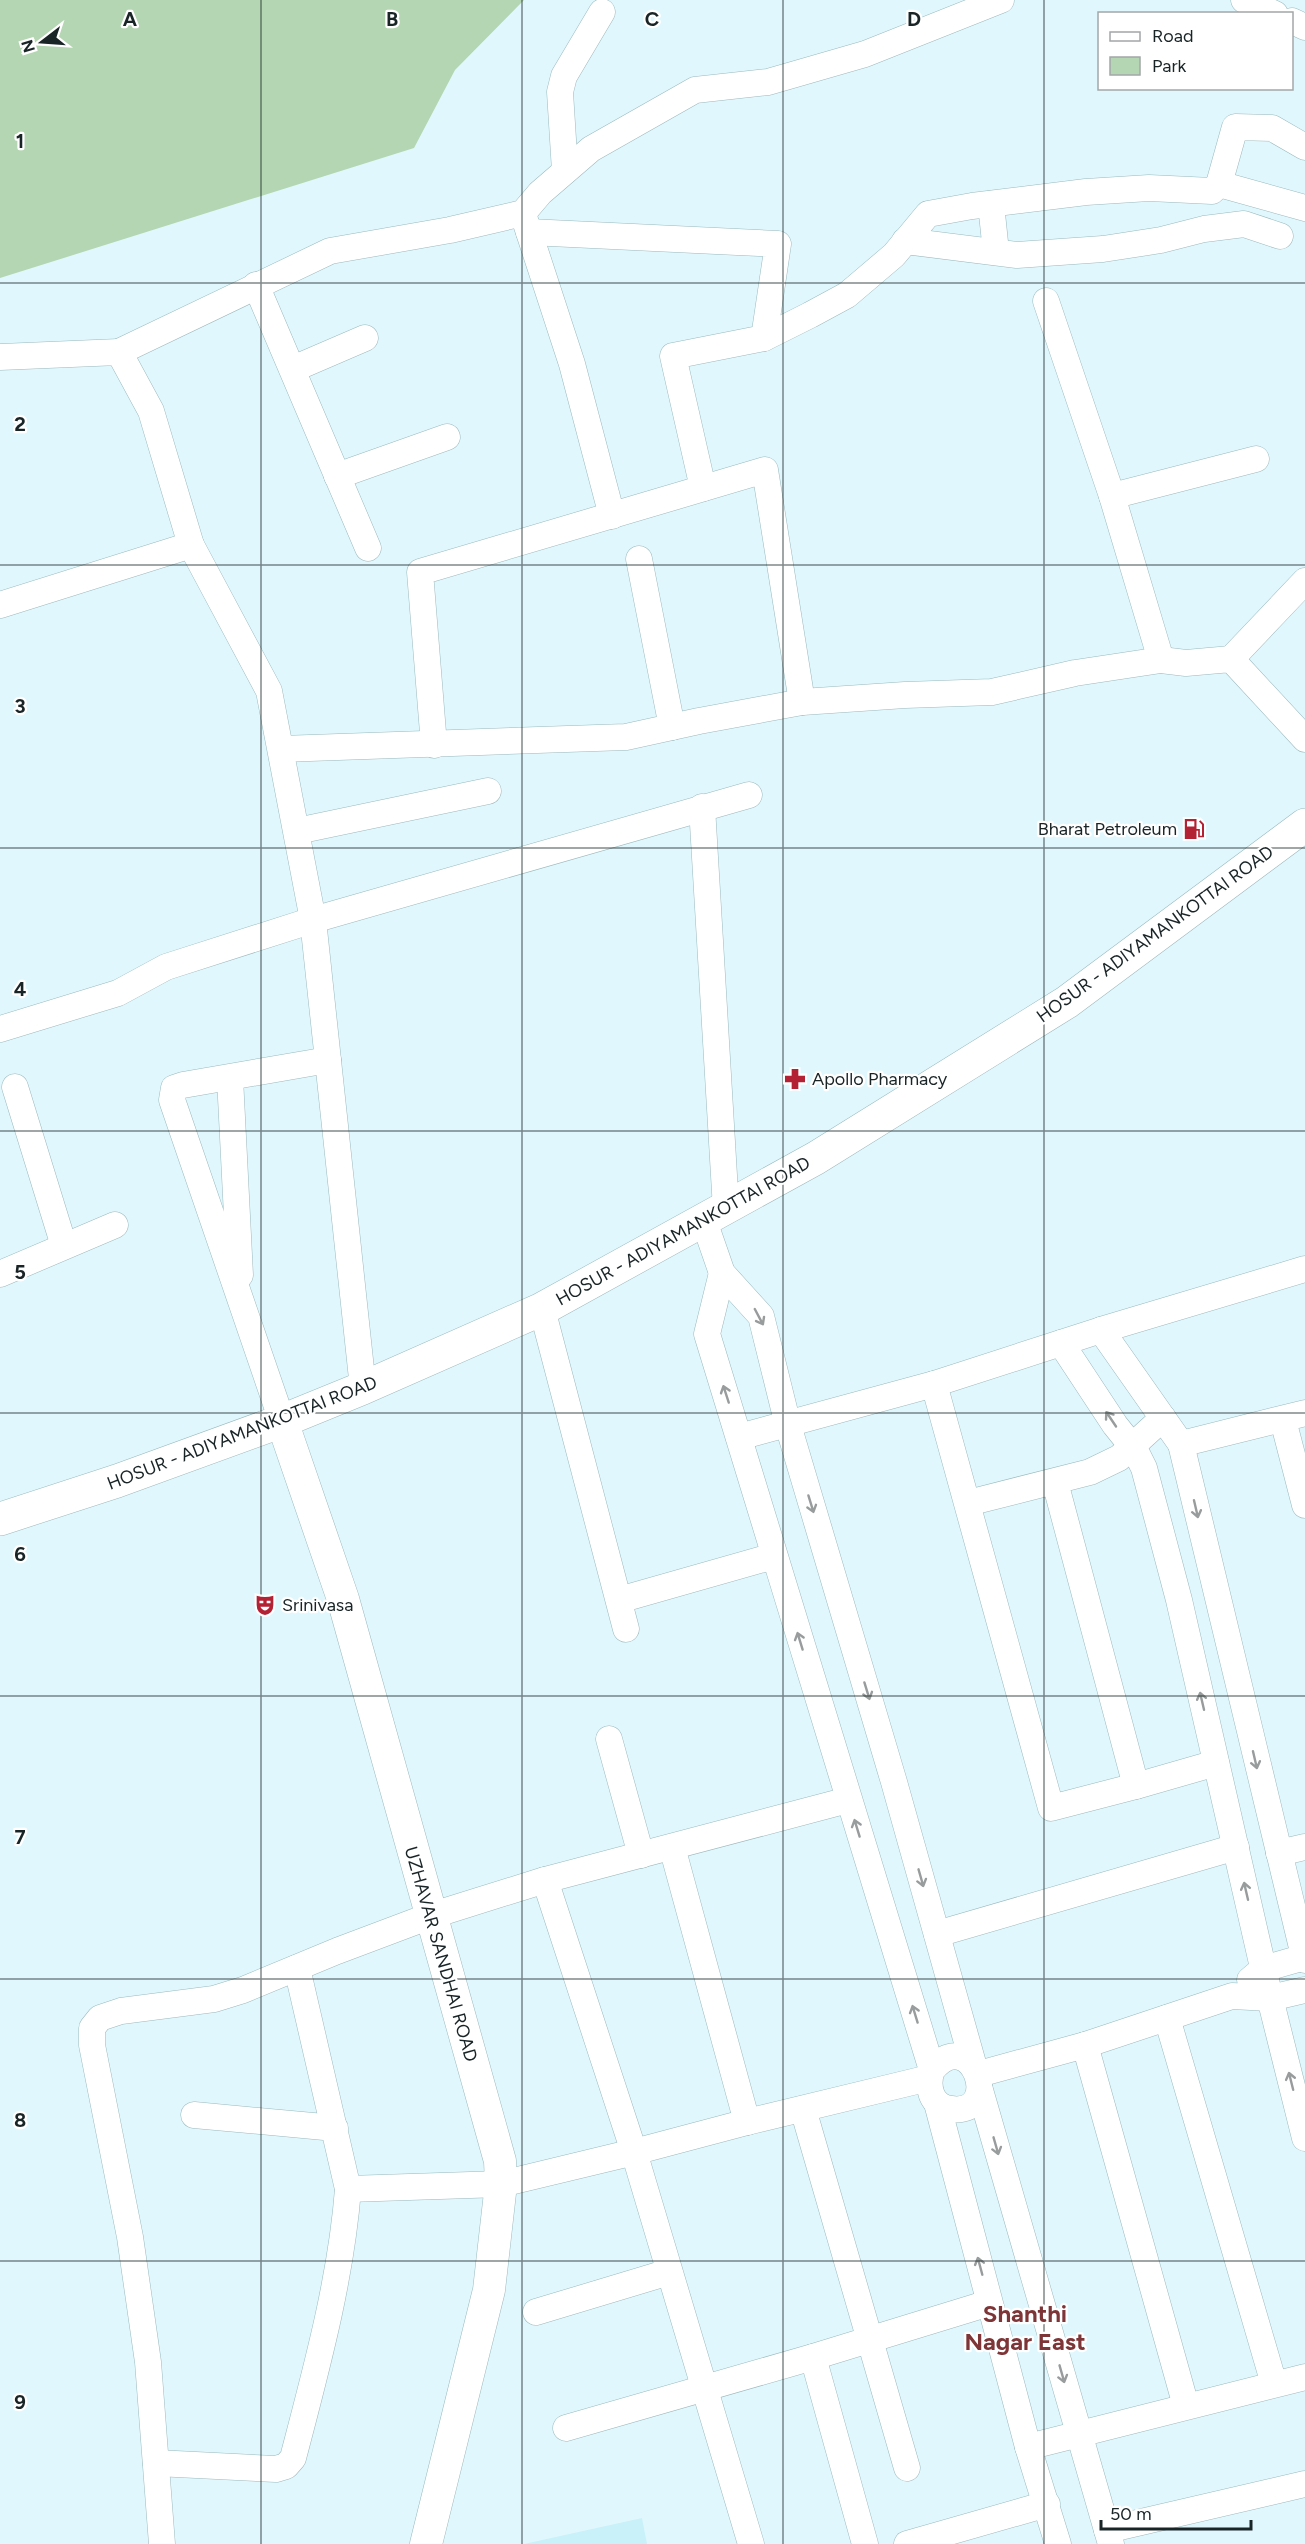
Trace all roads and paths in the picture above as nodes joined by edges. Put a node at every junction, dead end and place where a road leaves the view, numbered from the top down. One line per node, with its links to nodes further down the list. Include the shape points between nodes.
1 (1001, 0): 6 (street, via 866,54 768,82 695,90 591,149)
2 (1244, 0): 4 (street)
3 (602, 12): 6 (street, via 564,76 560,92)
4 (1271, 12)
5 (1305, 147): 7 (street, via 1272,128 1235,127)
6 (565, 171): 10 (street, via 540,193)
7 (1219, 184): 8 (street, via 1212,191 1149,188); 9 (street)
8 (991, 204): 12 (street, via 928,214); 13 (street)
9 (1305, 208)
10 (526, 223): 14 (street, via 450,230 330,251); 17 (street, via 778,244); 26 (street, via 572,364)
11 (1280, 236): 13 (street, via 1244,224 1103,249 1017,255)
12 (906, 241): 13 (street); 17 (street, via 847,295)
13 (996, 252)
14 (256, 285): 18 (street); 20 (street)
15 (1046, 301): 25 (street)
16 (366, 338): 20 (street)
17 (764, 338): 24 (street, via 674,356)
18 (118, 352): 19 (street); 27 (street, via 152,411)
19 (0, 357)
20 (293, 369): 23 (street)
21 (447, 437): 23 (street)
22 (1256, 459): 25 (street)
23 (337, 476): 28 (street)
24 (704, 488): 26 (street); 34 (street, via 765,470)
25 (1112, 496): 33 (street)
26 (612, 516): 37 (street, via 420,572)
27 (191, 545): 31 (street); 38 (street, via 269,691)
28 (368, 549)
29 (639, 559): 35 (street)
30 (1305, 581): 32 (street)
31 (0, 605)
32 (1231, 659): 33 (street, via 1186,663); 36 (street)
33 (1161, 660): 34 (street, via 1075,673 992,692)
34 (802, 702): 35 (street)
35 (672, 727): 37 (street, via 626,737)
36 (1305, 739)
37 (434, 745): 38 (street)
38 (281, 749): 43 (street)
39 (488, 791): 43 (street)
40 (749, 795): 41 (street)
41 (702, 807): 44 (street); 49 (street)
42 (1305, 825): 49 (highway, HOSUR - ADIYAMANKOTTAI ROAD, via 1067,1002 816,1158)
43 (297, 831): 44 (street)
44 (313, 920): 45 (street, via 166,967 118,993); 46 (street)
45 (0, 1029)
46 (328, 1060): 47 (street); 60 (street)
47 (230, 1078): 55 (street); 55 (street, via 183,1084 174,1088 172,1100)
48 (15, 1087): 51 (street)
49 (715, 1215): 53 (street); 56 (highway, HOSUR - ADIYAMANKOTTAI ROAD)
50 (115, 1225): 51 (street)
51 (64, 1246): 54 (street)
52 (1305, 1269): 57 (street)
53 (722, 1273): 64 (street, one-way to 64, via 761,1316); 65 (street, one-way to 53, via 707,1334)
54 (0, 1274)
55 (242, 1308): 63 (street)
56 (542, 1309): 60 (highway, HOSUR - ADIYAMANKOTTAI ROAD); 75 (street)
57 (1101, 1330): 58 (street); 62 (street)
58 (1062, 1343): 59 (street); 67 (street, one-way to 58)
59 (934, 1384): 64 (street); 71 (street)
60 (363, 1388): 63 (highway, HOSUR - ADIYAMANKOTTAI ROAD)
61 (1294, 1417): 66 (street); 72 (street)
62 (1163, 1418): 66 (street); 67 (street)
63 (282, 1421): 73 (highway, HOSUR - ADIYAMANKOTTAI ROAD); 87 (main road, UZHAVAR SANDHAI ROAD, via 343,1599)
64 (788, 1425): 65 (street); 88 (street, one-way to 88)
65 (740, 1437): 74 (street)
66 (1181, 1444): 68 (street)
67 (1132, 1446): 69 (street, via 1119,1458 1090,1472); 70 (street, via 1144,1468)
68 (1188, 1477): 70 (street); 84 (street, one-way to 84)
69 (1055, 1482): 71 (street); 79 (street)
70 (1149, 1489): 78 (street, one-way to 70)
71 (968, 1503): 79 (street, via 1051,1808)
72 (1305, 1505)
73 (0, 1519)
74 (774, 1556): 75 (street); 80 (street, one-way to 74)
75 (619, 1600): 76 (street)
76 (626, 1629)
77 (609, 1738): 85 (street)
78 (1216, 1763): 79 (street); 82 (street)
79 (1136, 1786)
80 (848, 1800): 81 (street); 97 (street, one-way to 80)
81 (672, 1847): 85 (street); 102 (street)
82 (1236, 1847): 88 (street); 91 (street, one-way to 82)
83 (1305, 1847): 84 (street)
84 (1279, 1853): 89 (street)
85 (641, 1855): 86 (street)
86 (545, 1880): 87 (street); 105 (street)
87 (430, 1916): 90 (street); 106 (main road, UZHAVAR SANDHAI ROAD, via 500,2161)
88 (937, 1934): 98 (street)
89 (1305, 1958): 91 (street)
90 (297, 1968): 103 (street); 120 (street, via 214,1999 121,2011 100,2018 92,2028 92,2045 130,2237)
91 (1263, 1969): 93 (street); 94 (street)
92 (1305, 1990): 94 (street)
93 (1232, 1996): 94 (street); 95 (street)
94 (1270, 1998): 104 (street, one-way to 94)
95 (1167, 2018): 96 (street); 114 (street)
96 (1085, 2045): 98 (street); 116 (street)
97 (930, 2074): 98 (street, via 937,2064 952,2057 968,2061); 99 (street, via 929,2087); 100 (street)
98 (978, 2077): 99 (street, via 976,2098 963,2108 954,2110); 118 (street, one-way to 118)
99 (937, 2103): 109 (street, one-way to 99)
100 (803, 2109): 102 (street); 111 (street)
101 (194, 2115): 103 (street)
102 (747, 2122): 105 (street)
103 (335, 2128): 107 (street)
104 (1305, 2138)
105 (634, 2152): 106 (street); 108 (street)
106 (501, 2184): 107 (street); 126 (main road, UZHAVAR SANDHAI ROAD, via 489,2290)
107 (348, 2189): 120 (street, via 333,2290 293,2458 276,2469)
108 (669, 2272): 110 (street); 115 (street)
109 (989, 2303): 111 (street); 119 (street)
110 (536, 2313)
111 (869, 2338): 112 (street); 121 (street)
112 (813, 2357): 115 (street); 128 (street)
113 (1305, 2378): 114 (street)
114 (1274, 2384): 116 (street)
115 (705, 2389): 117 (street); 127 (street)
116 (1186, 2406): 118 (street)
117 (566, 2427)
118 (1079, 2434): 119 (street); 124 (street)
119 (1028, 2447): 123 (street)
120 (156, 2463): 125 (street)
121 (907, 2468)
122 (1305, 2484): 124 (street)
123 (1047, 2504): 129 (street); 130 (street)
124 (1109, 2537)
125 (162, 2544)
126 (426, 2544)
127 (751, 2544)
128 (865, 2544)
129 (907, 2544)
130 (1058, 2544)

